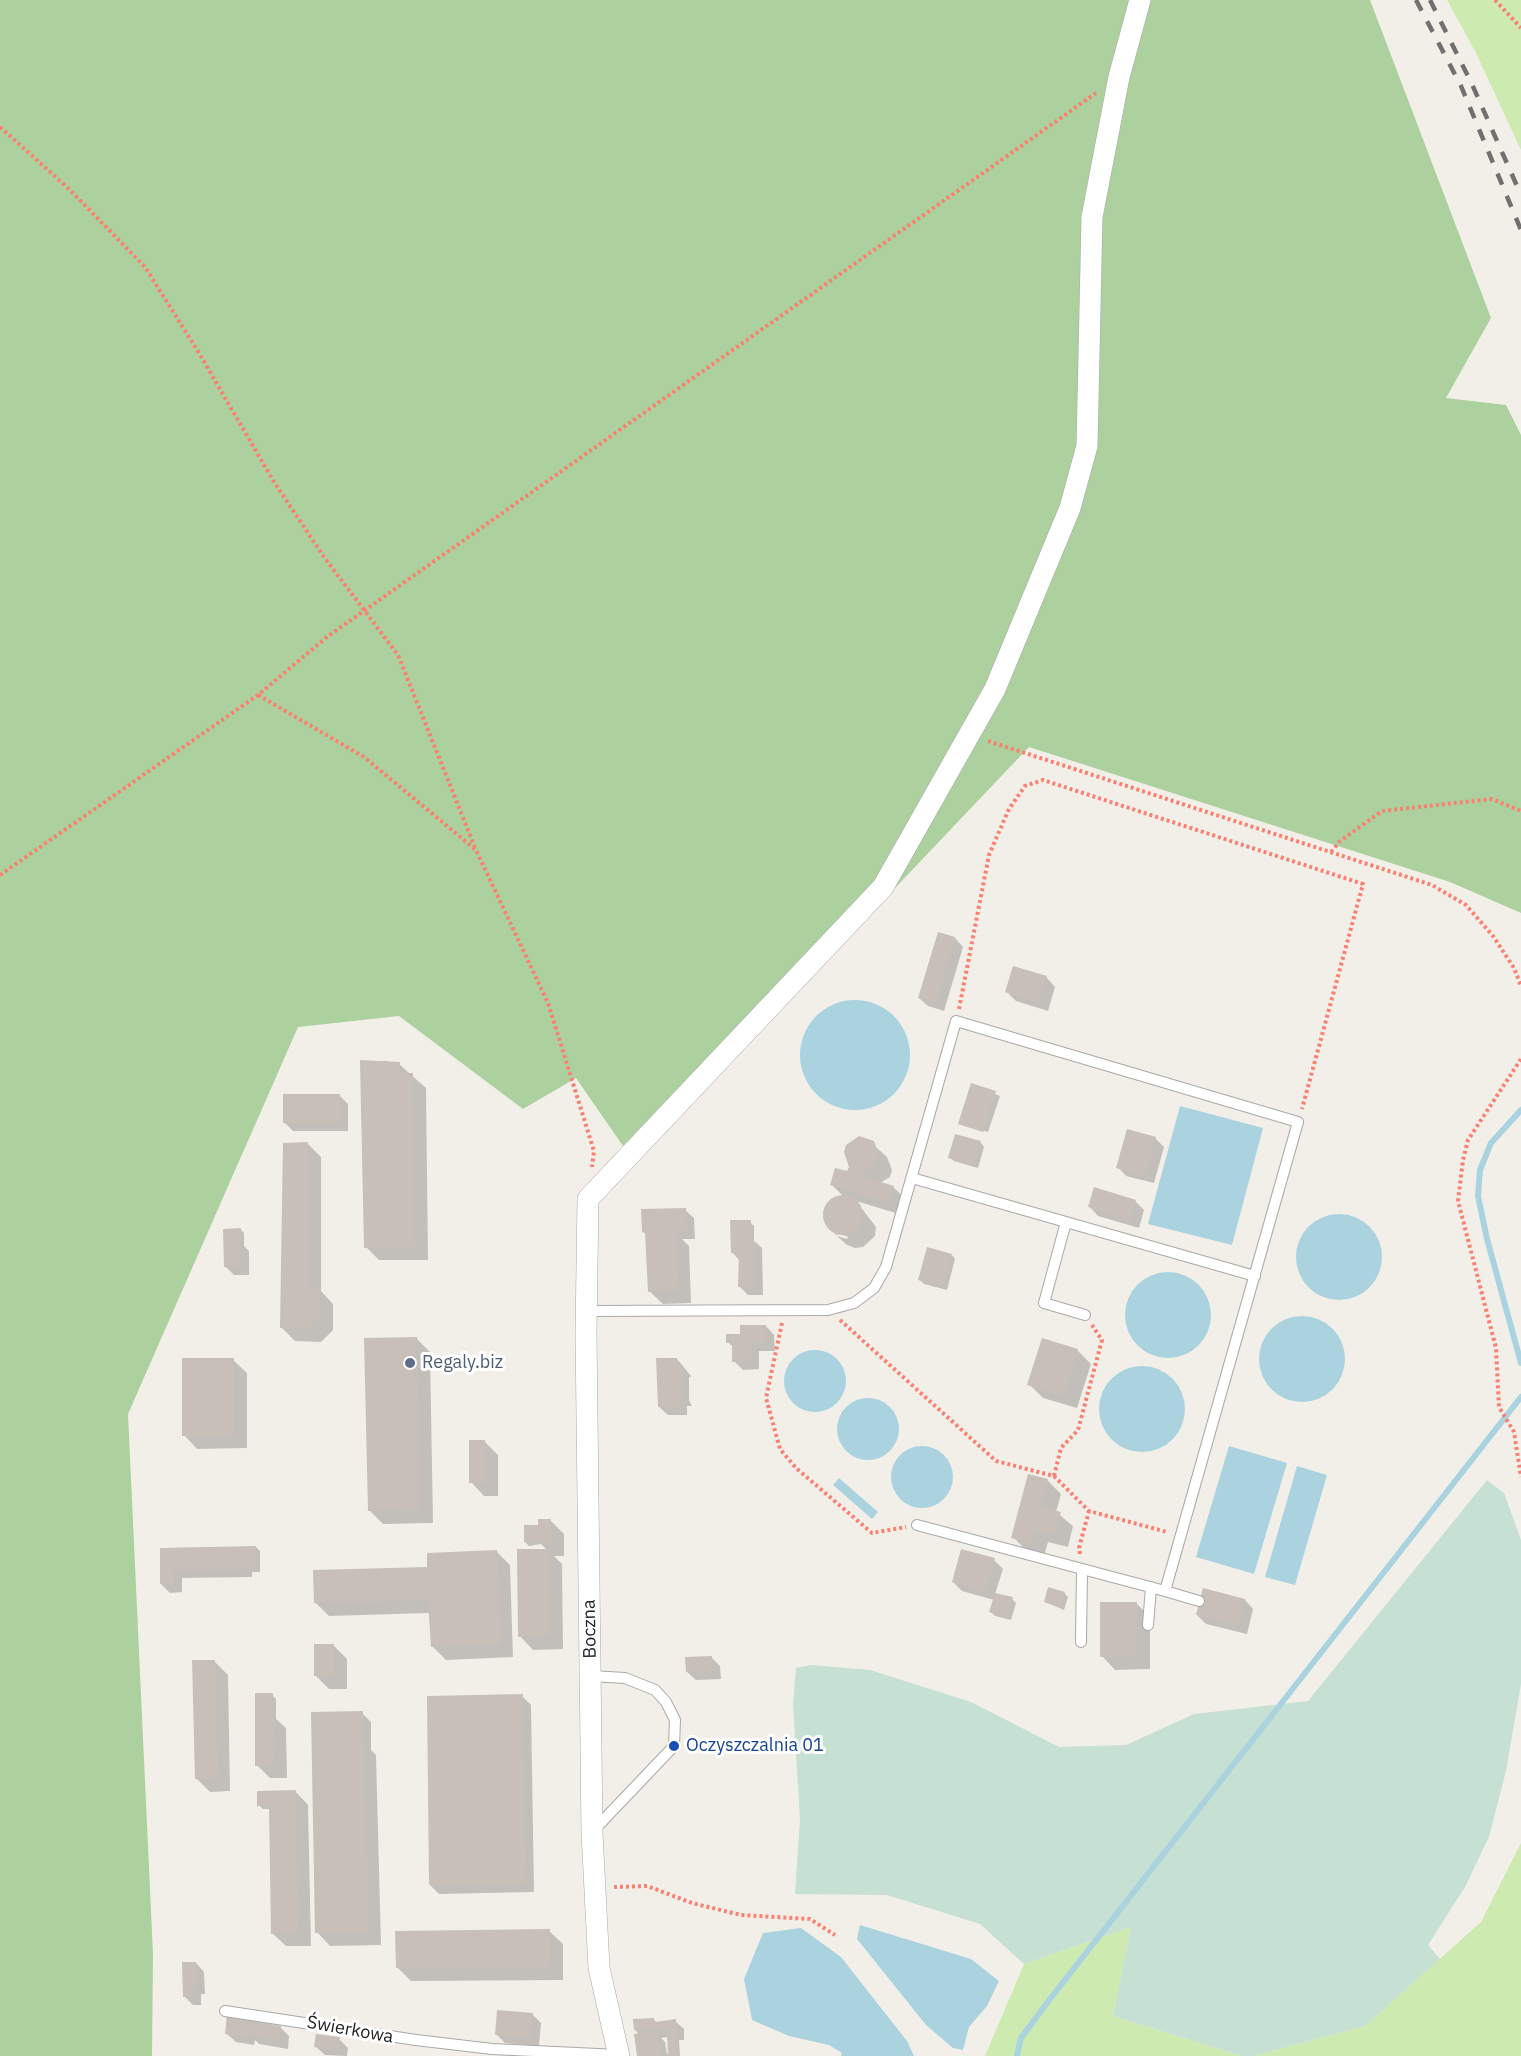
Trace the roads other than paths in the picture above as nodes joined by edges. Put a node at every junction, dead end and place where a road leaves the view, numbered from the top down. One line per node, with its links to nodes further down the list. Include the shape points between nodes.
1 (1140, 0): 5 (street, Boczna, via 1119,77 1092,217 1087,446 1070,508 995,689 883,887 588,1199)
2 (912, 1178): 3 (lane); 4 (lane, via 956,1021 1298,1122); 5 (lane, via 886,1268 874,1288 854,1303 828,1310)
3 (1066, 1222): 4 (lane); 6 (lane, via 1044,1303)
4 (1255, 1276): 10 (lane)
5 (586, 1311): 14 (street, Boczna)
6 (1085, 1315)
7 (917, 1525): 8 (lane)
8 (1082, 1569): 9 (lane); 13 (lane)
9 (1151, 1587): 10 (lane); 12 (lane)
10 (1166, 1591): 11 (lane)
11 (1199, 1601)
12 (1148, 1625)
13 (1081, 1642)
14 (591, 1676): 15 (street, Boczna); 15 (lane, via 625,1678 655,1690 675,1720 674,1746)
15 (592, 1833): 17 (street, Boczna, via 598,1968)
16 (225, 2011): 17 (lane, Świerkowa, via 492,2049)
17 (619, 2056)

